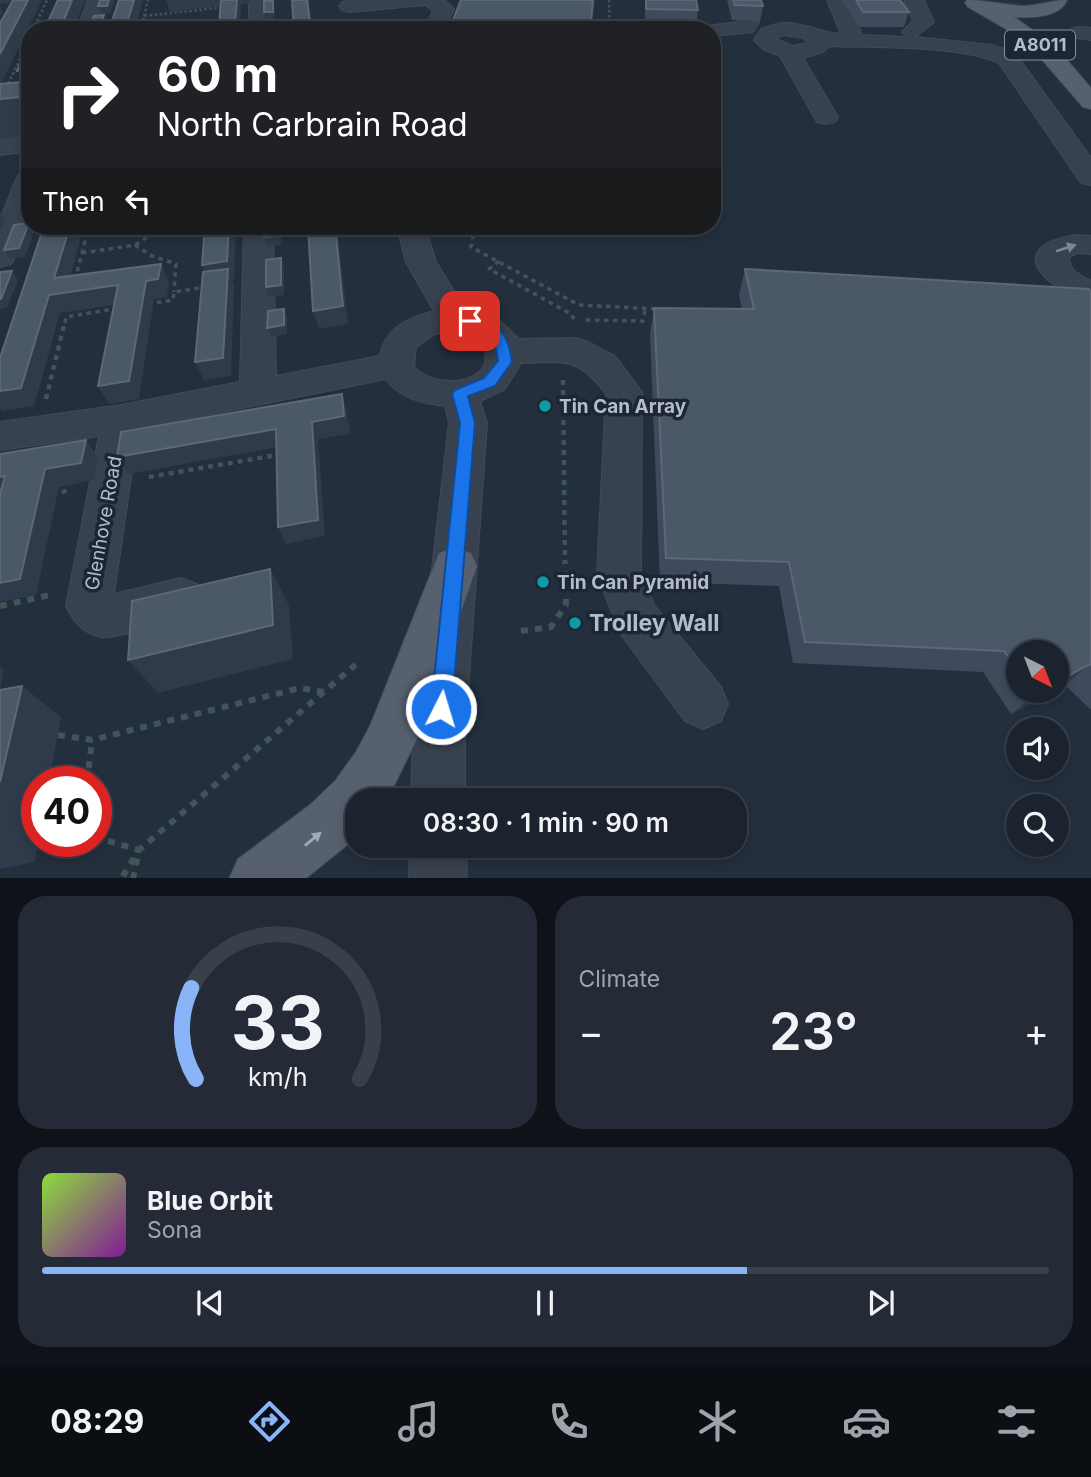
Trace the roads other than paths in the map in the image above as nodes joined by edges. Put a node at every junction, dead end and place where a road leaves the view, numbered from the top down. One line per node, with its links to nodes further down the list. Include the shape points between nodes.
1 (97, 0): 14 (street)
2 (421, 0): 9 (street)
3 (431, 0): 17 (street, via 444,9)
4 (660, 0): 18 (street)
5 (741, 0): 19 (street, via 749,23 746,28)
6 (972, 1): 7 (main road, via 1023,11 1047,8); 27 (main road, A8011, via 1026,33)
7 (1058, 1): 26 (main road, A8011, via 1051,23)
8 (259, 2): 15 (street)
9 (349, 3): 16 (street)
10 (836, 3): 24 (street)
11 (905, 5): 23 (street)
12 (774, 8): 20 (street)
13 (800, 8): 22 (street)
14 (90, 21)
15 (259, 21)
16 (354, 21)
17 (438, 21)
18 (664, 21)
19 (721, 24)
20 (767, 36): 21 (street); 22 (street, via 783,29); 25 (street, via 773,46)
21 (721, 38)
22 (812, 39): 24 (street); 25 (street); 25 (street, via 826,117)
23 (916, 39): 24 (street); 30 (street, via 992,51 1007,58)
24 (854, 41)
25 (788, 51)
26 (1091, 71)
27 (1091, 102)
28 (21, 144): 29 (street)
29 (0, 147)
30 (1091, 177)
31 (21, 203): 35 (street)
32 (258, 235): 40 (street)
33 (414, 235): 37 (street, via 421,262)
34 (1091, 245): 36 (street, one-way to 34, via 1063,278 1052,260 1062,247)
35 (0, 258)
36 (1091, 293)
37 (455, 319): 38 (street, via 484,325 495,332); 39 (street, via 411,333 401,343)
38 (506, 351): 41 (street, via 505,362 489,382); 46 (street, via 585,335 624,392 619,574 636,618)
39 (396, 365): 40 (street); 41 (street, via 401,376 425,392)
40 (258, 394): 42 (street)
41 (460, 394): 44 (street, via 468,423)
42 (121, 419): 43 (street); 45 (street, Glenhove Road, via 89,606 104,618)
43 (0, 436)
44 (455, 566): 47 (street); 49 (main road, one-way to 44, via 331,824 375,771)
45 (187, 597)
46 (704, 704)
47 (438, 788)
48 (438, 858): 50 (street)
49 (258, 878)
50 (438, 878)

